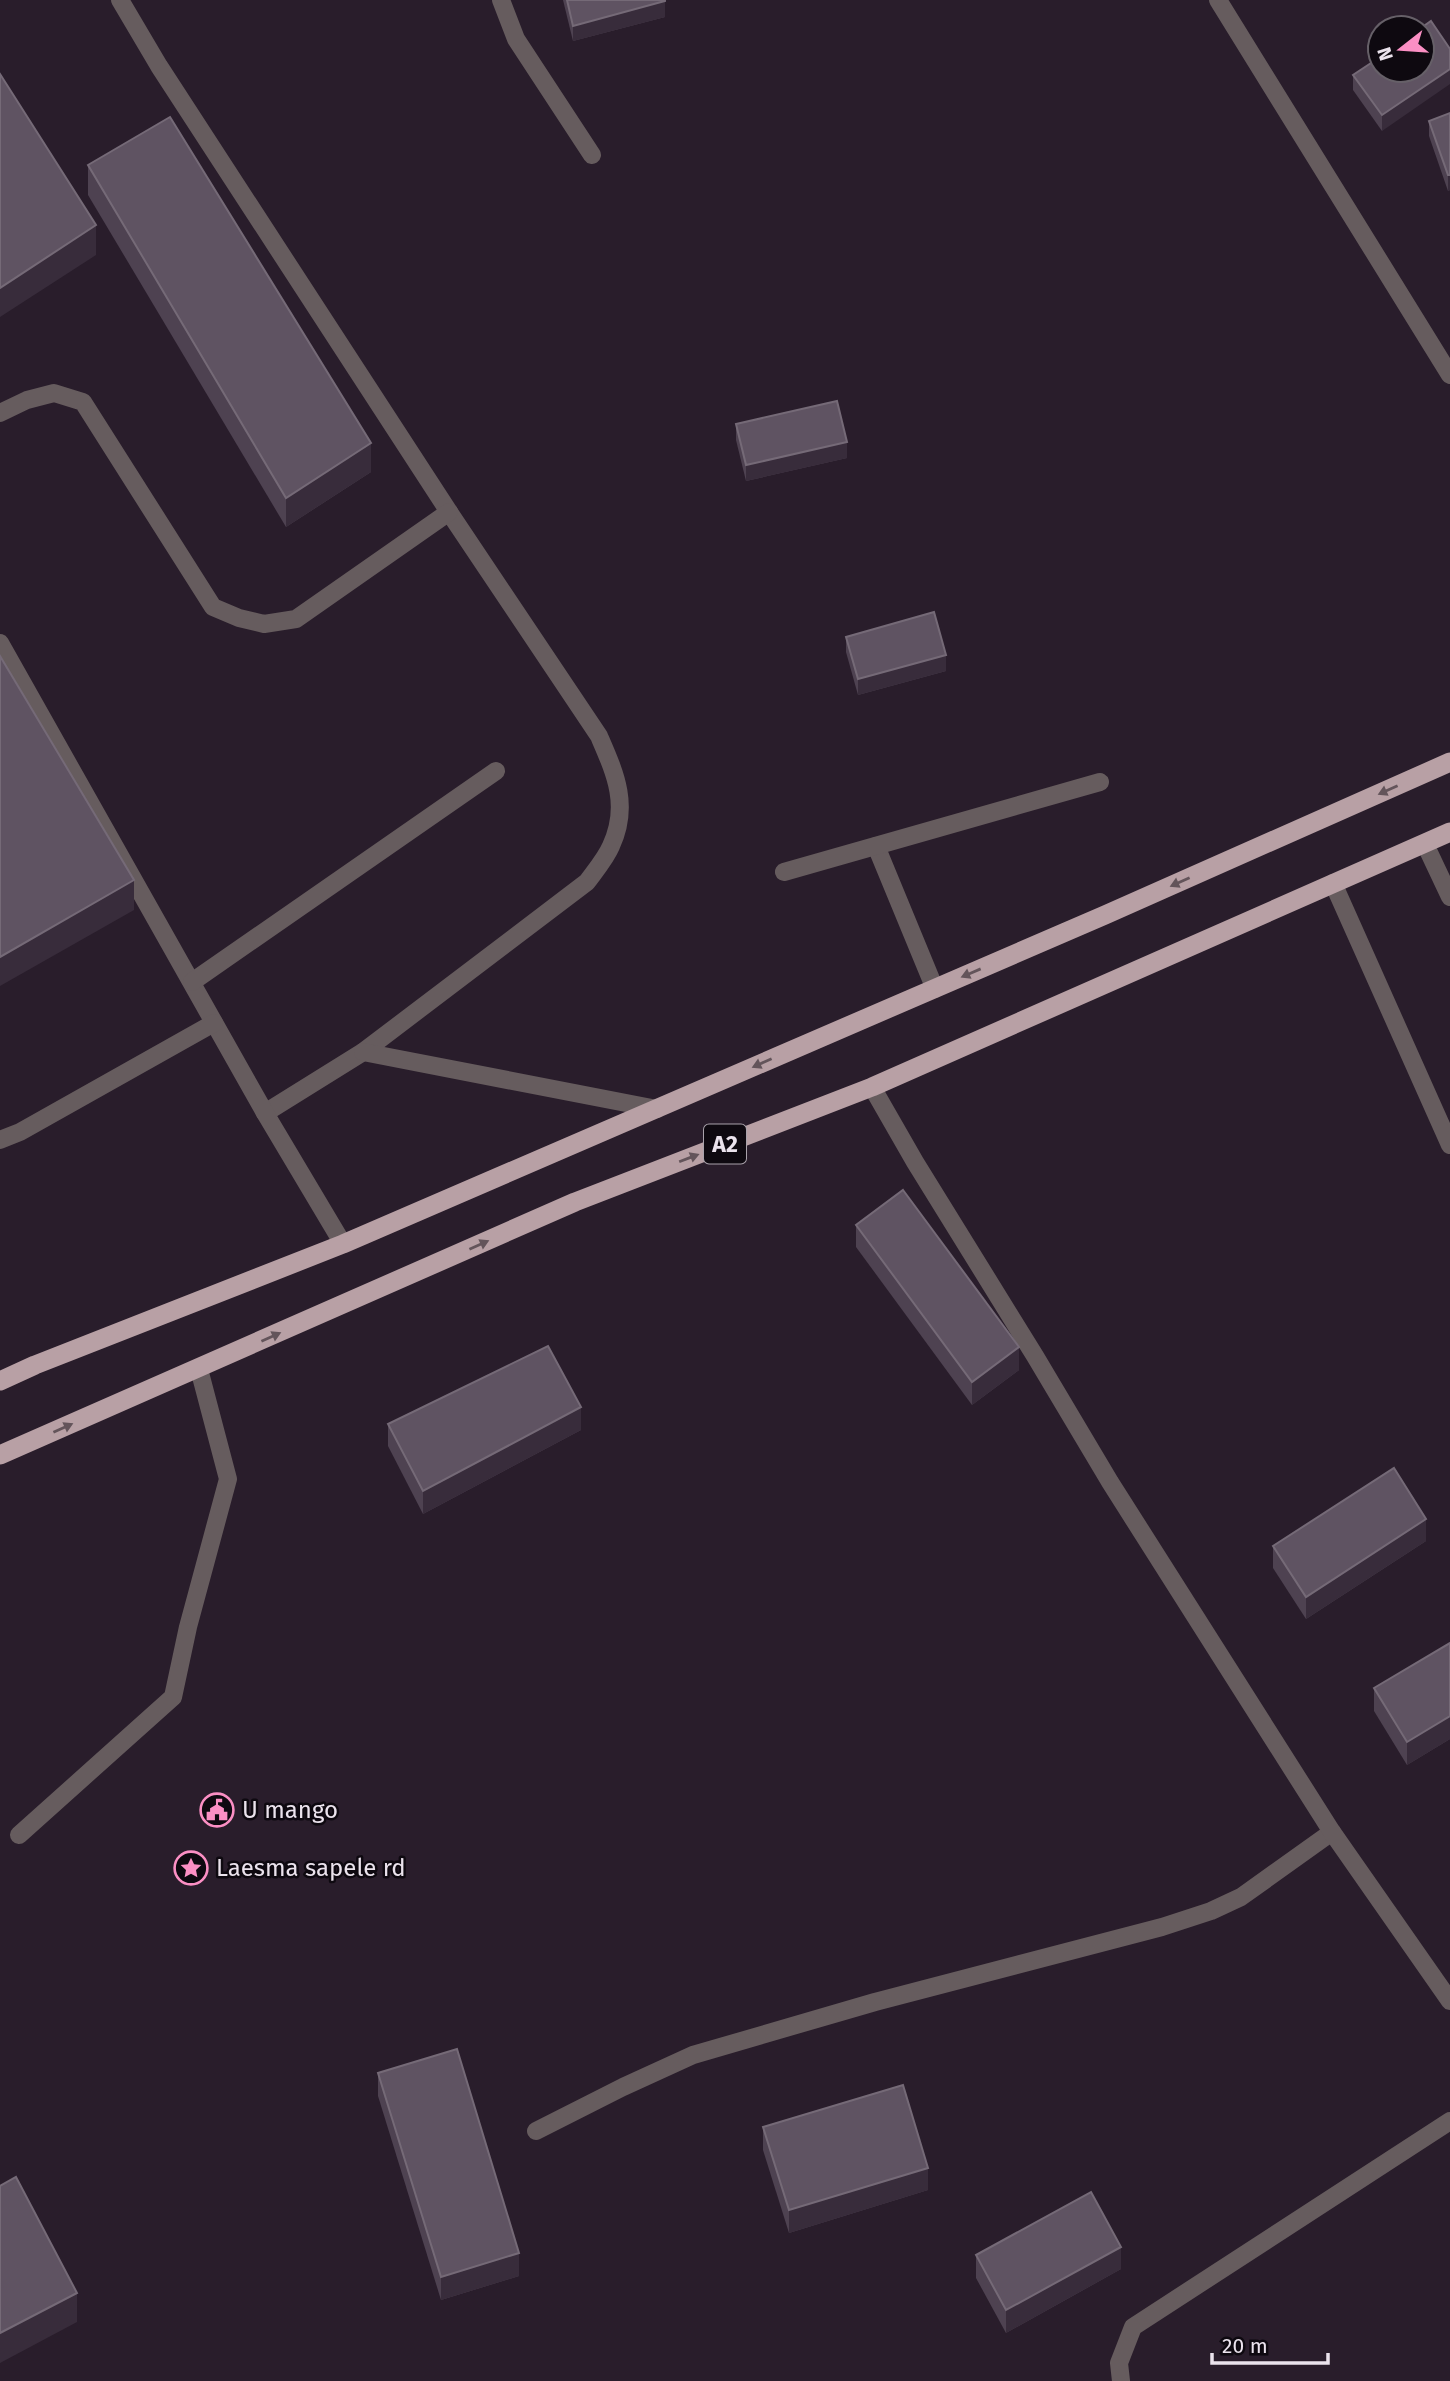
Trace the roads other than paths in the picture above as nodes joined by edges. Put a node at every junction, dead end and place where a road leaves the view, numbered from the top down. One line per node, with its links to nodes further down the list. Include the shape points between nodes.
1 (120, 0): 7 (street)
2 (500, 0): 4 (street, via 516,38)
3 (1222, 1): 5 (street)
4 (592, 155)
5 (1450, 375)
6 (0, 413): 7 (street, via 54,393 83,402 213,607 264,624 296,619)
7 (449, 512): 21 (street, via 599,736 617,777 621,809 611,846 587,882)
8 (0, 643): 18 (street)
9 (1450, 762): 19 (highway, A2, one-way to 19)
10 (496, 771): 18 (street)
11 (1100, 782): 14 (street)
12 (1450, 832): 13 (highway, A2)
13 (1425, 844): 16 (highway, A2); 17 (street)
14 (876, 846): 15 (street); 19 (street)
15 (784, 872)
16 (1333, 883): 22 (highway, A2); 26 (street)
17 (1450, 897)
18 (192, 982): 20 (street)
19 (935, 989): 23 (highway, A2, one-way to 23)
20 (214, 1023): 24 (street); 25 (street)
21 (363, 1052): 23 (street); 24 (street)
22 (872, 1087): 28 (highway, A2, one-way to 22, via 575,1202); 31 (street, via 1110,1482)
23 (657, 1109): 27 (highway, A2)
24 (265, 1113): 27 (street)
25 (0, 1140)
26 (1450, 1145)
27 (343, 1244): 29 (highway, A2)
28 (198, 1369): 30 (highway, A2, one-way to 28); 32 (street, via 228,1479 173,1697)
29 (0, 1381)
30 (0, 1455)
31 (1332, 1832): 33 (street); 35 (street, via 1241,1897 1211,1911 693,2055)
32 (19, 1835)
33 (1450, 2001)
34 (1450, 2122): 36 (street, via 1133,2327 1119,2363)
35 (536, 2131)
36 (1121, 2381)

